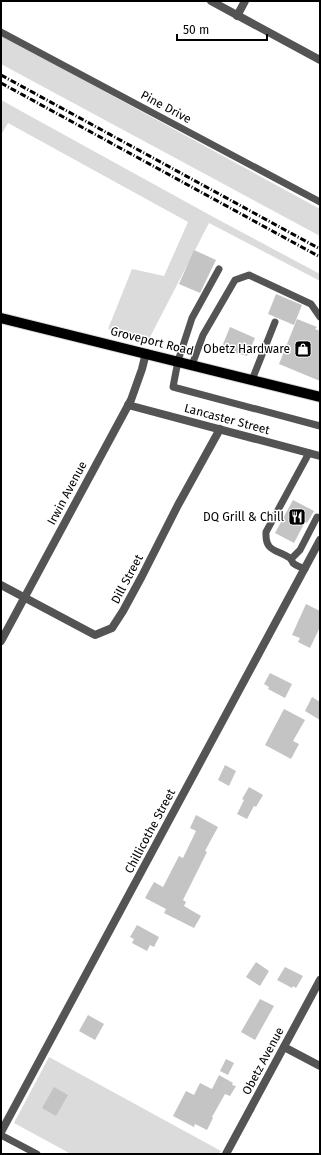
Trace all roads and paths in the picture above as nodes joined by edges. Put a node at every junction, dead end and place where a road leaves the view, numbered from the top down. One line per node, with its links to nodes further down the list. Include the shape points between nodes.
1 (211, 1): 3 (street)
2 (245, 1): 3 (street)
3 (238, 16): 5 (street)
4 (1, 32): 6 (lane, Pine Drive)
5 (320, 60)
6 (320, 202)
7 (219, 269): 12 (lane, via 192,318)
8 (320, 317): 13 (lane, via 310,304 249,275 235,280 203,335)
9 (1, 318): 11 (main road, Groveport Road)
10 (275, 322): 14 (lane)
11 (146, 353): 12 (main road, Groveport Road); 16 (street, Irwin Avenue)
12 (178, 361): 13 (main road, Groveport Road); 17 (lane, via 173,387)
13 (192, 364): 14 (main road, Groveport Road)
14 (252, 380): 15 (main road, Groveport Road)
15 (320, 397)
16 (128, 405): 18 (street, Lancaster Street); 26 (street, Irwin Avenue)
17 (320, 426)
18 (220, 429): 19 (street, Lancaster Street); 26 (street, Dill Street, via 112,628 95,635)
19 (309, 453): 20 (street, Lancaster Street); 23 (lane, via 266,532 268,545)
20 (320, 456)
21 (320, 518): 23 (lane, via 317,517 300,550)
22 (320, 540): 24 (street, Chillicothe Street)
23 (291, 559): 24 (lane, via 293,563)
24 (305, 569): 31 (street, Chillicothe Street)
25 (1, 584): 26 (street, Dill Street)
26 (25, 597): 27 (street, Irwin Avenue)
27 (1, 641)
28 (320, 980): 29 (street, Obetz Avenue)
29 (284, 1048): 30 (street); 34 (street, Obetz Avenue)
30 (320, 1066)
31 (1, 1132)
32 (1, 1135): 33 (lane)
33 (38, 1154)
34 (226, 1154)

